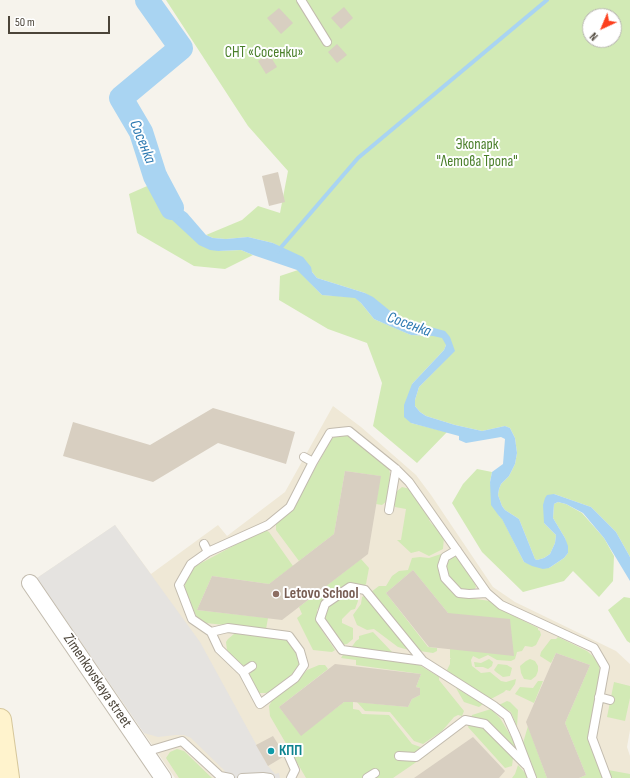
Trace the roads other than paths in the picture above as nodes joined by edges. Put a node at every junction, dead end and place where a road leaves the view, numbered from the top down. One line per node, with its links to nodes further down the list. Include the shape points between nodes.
1 (301, 0): 2 (lane)
2 (327, 42)
3 (304, 457): 4 (lane)
4 (313, 462): 5 (lane, via 330,433 349,431); 9 (lane, via 290,507 268,525)
5 (396, 469): 6 (lane); 8 (lane, via 409,482 433,521)
6 (388, 510)
7 (204, 544): 9 (lane)
8 (457, 550): 11 (lane); 11 (lane, via 444,558 442,566 445,578 459,593)
9 (208, 552): 12 (lane, via 191,564 179,585 192,619)
10 (30, 583): 19 (street, Zimenkovskaya street)
11 (487, 593): 16 (lane, via 501,605 594,648 605,667)
12 (212, 632): 15 (lane, via 219,648); 15 (lane, via 228,628 289,636 300,651 304,665 295,678 260,704)
13 (424, 662): 13 (lane, via 365,590 350,586 325,604 320,619 342,650); 22 (lane, via 507,716)
14 (252, 666): 15 (lane)
15 (243, 672)
16 (599, 697): 17 (lane); 32 (lane, via 592,738)
17 (610, 700)
18 (0, 720): 24 (main road)
19 (145, 752): 25 (street, Zimenkovskaya street); 26 (lane, via 182,742 220,776)
20 (288, 754): 29 (lane, via 295,770)
21 (399, 756): 22 (lane, via 416,757 465,720 485,724)
22 (528, 767): 31 (lane)
23 (375, 773): 30 (lane)
24 (8, 778)
25 (163, 778)
26 (230, 778)
27 (242, 778): 28 (lane)
28 (270, 778)
29 (291, 778)
30 (367, 778)
31 (532, 778)
32 (607, 778)

